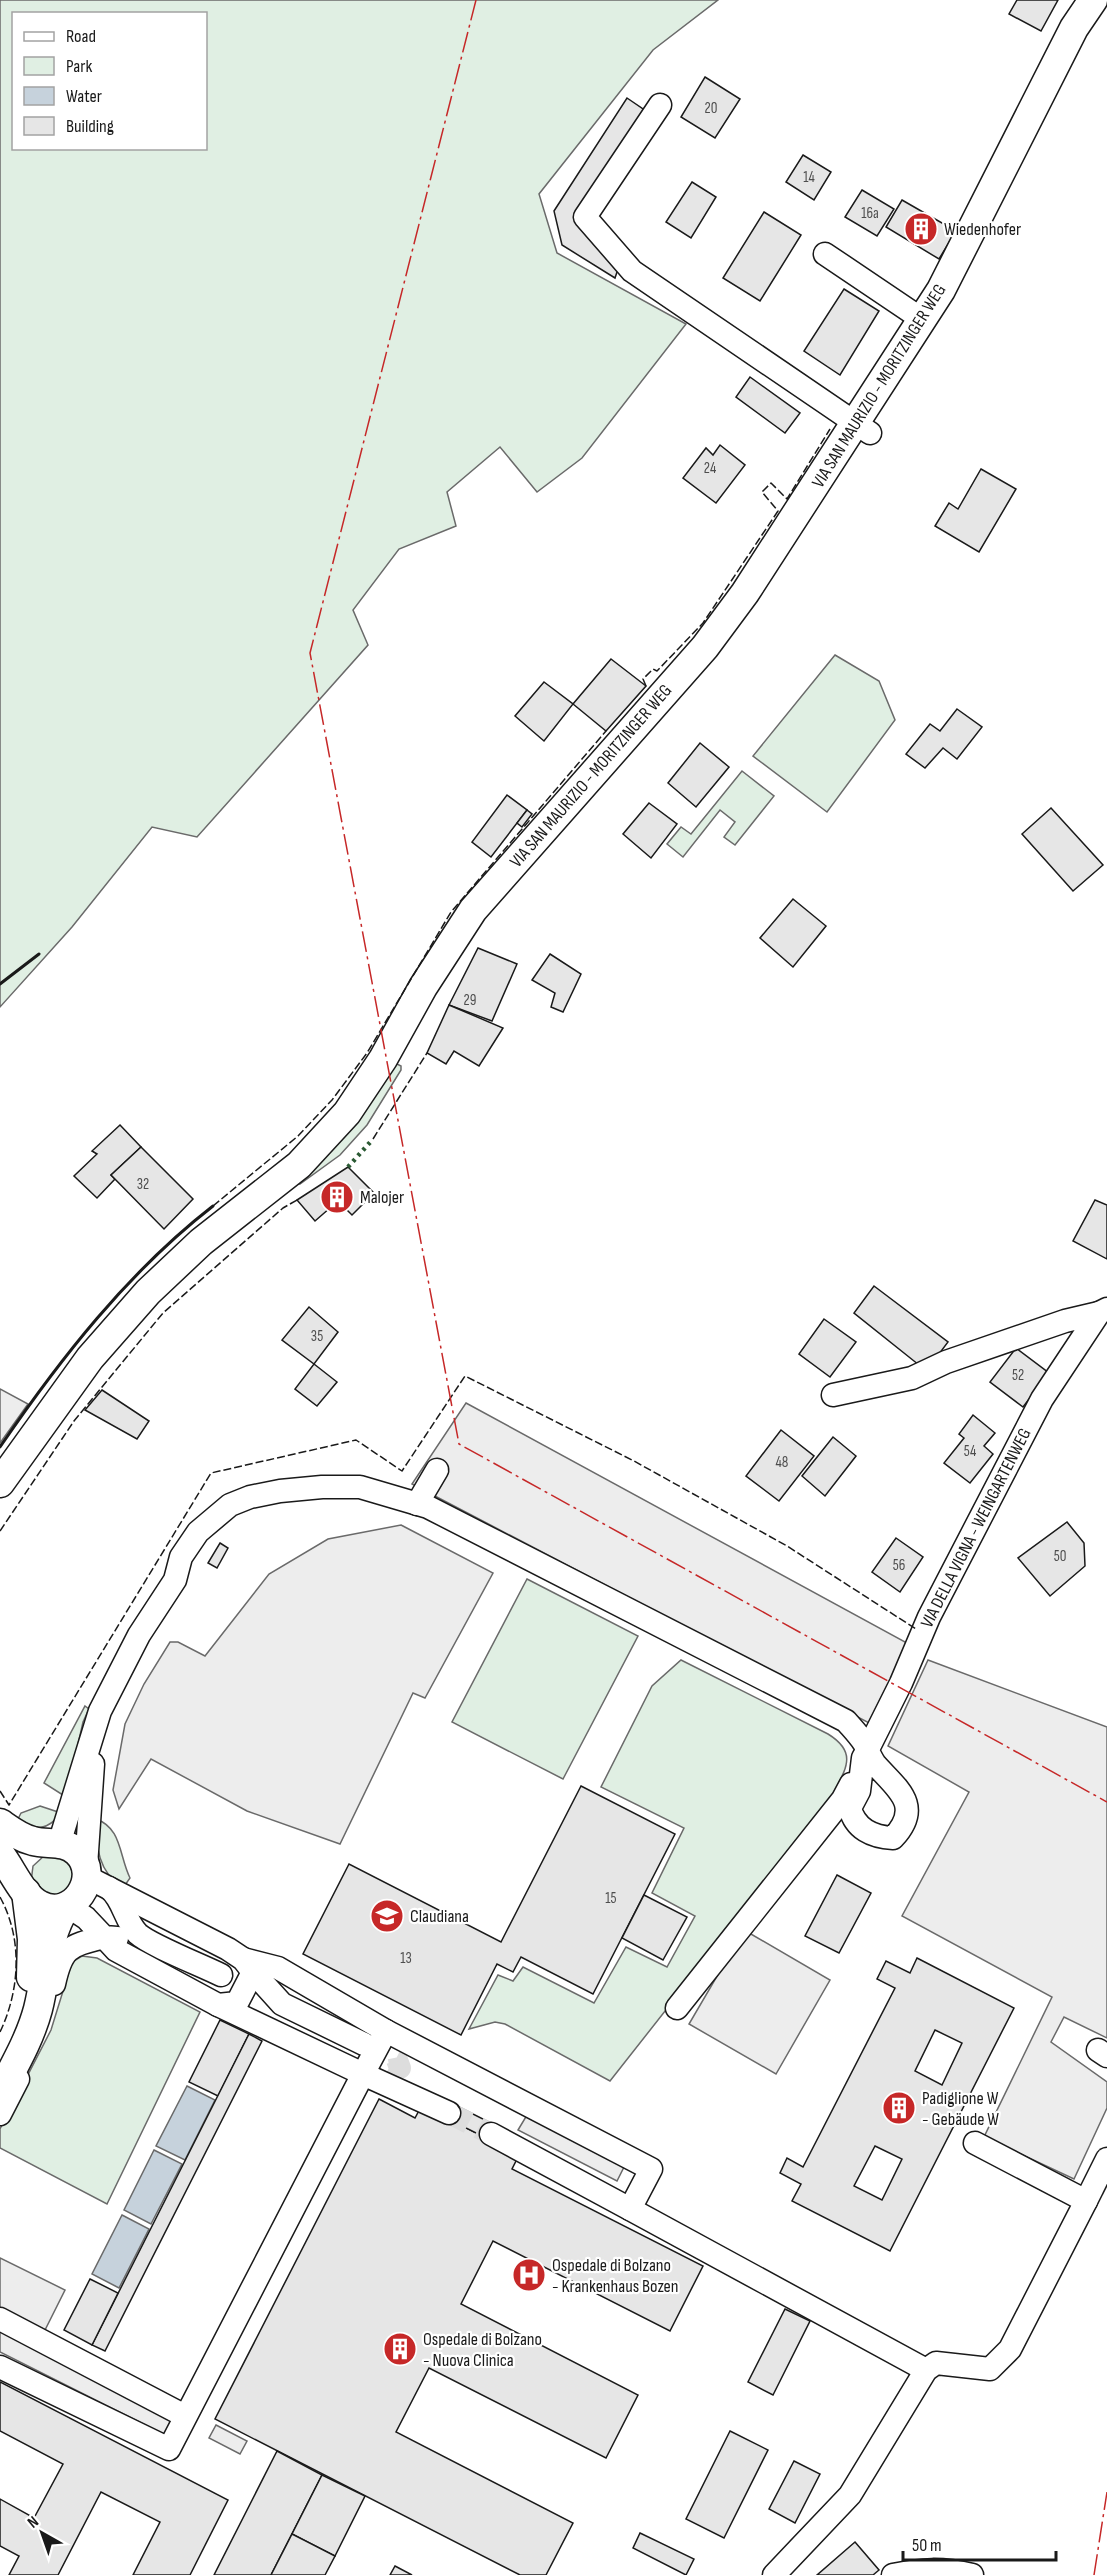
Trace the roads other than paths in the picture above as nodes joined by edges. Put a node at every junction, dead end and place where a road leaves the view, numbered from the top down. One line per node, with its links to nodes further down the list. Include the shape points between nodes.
1 (1093, 0): 4 (main road, VIA SAN MAURIZIO - MORITZINGER WEG, via 1074,28 986,206)
2 (660, 105): 5 (street, via 585,217 632,271)
3 (825, 254): 4 (street)
4 (923, 320): 5 (main road, VIA SAN MAURIZIO - MORITZINGER WEG)
5 (864, 428): 9 (main road, VIA SAN MAURIZIO - MORITZINGER WEG, via 705,647 473,910 347,1113 298,1166 201,1242 148,1292 90,1358)
6 (1103, 1311): 7 (street, VIA DELLA VIGNA - WEINGARTENWEG, via 946,1362 912,1378); 12 (street, VIA DELLA VIGNA - WEINGARTENWEG, via 1042,1399)
7 (833, 1395)
8 (437, 1470): 10 (street)
9 (0, 1483)
10 (417, 1504): 11 (street, via 360,1487 322,1487 250,1497 230,1505 198,1532 181,1557 175,1580 139,1635); 12 (street, via 596,1590 846,1721)
11 (95, 1727): 14 (street); 16 (street)
12 (865, 1754): 24 (street, VIA DELLA VIGNA - WEINGARTENWEG, via 843,1799)
13 (0, 1823): 14 (main road, via 18,1835)
14 (54, 1844): 16 (main road, via 75,1851); 17 (main road, via 40,1847 24,1862 21,1873)
15 (0, 1854): 17 (main road)
16 (94, 1876): 18 (main road, via 77,1900); 19 (street, via 119,1896); 21 (street)
17 (25, 1891): 18 (main road, via 39,1905); 27 (main road, via 31,1919 31,1979 22,2027)
18 (67, 1906): 20 (street); 28 (main road, via 55,1929 31,2029)
19 (139, 1935): 20 (street); 22 (street)
20 (105, 1937): 23 (street, via 116,1950); 30 (street, via 75,1945 62,1956 39,2040)
21 (248, 1965): 23 (street); 25 (street, via 278,1968); 26 (street, via 282,2004)
22 (221, 1975)
23 (227, 2004): 26 (street)
24 (677, 2008)
25 (386, 2031): 26 (street); 35 (street, via 651,2169)
26 (362, 2057): 29 (street); 39 (street)
27 (0, 2073)
28 (0, 2093)
29 (449, 2113)
30 (0, 2114)
31 (491, 2134): 35 (street)
32 (975, 2143): 34 (street)
33 (1107, 2159): 34 (street)
34 (1086, 2201): 38 (street, via 1010,2349 990,2369 936,2362)
35 (630, 2209): 38 (street)
36 (0, 2319): 39 (street)
37 (0, 2367): 39 (street, via 169,2449)
38 (926, 2370): 40 (street, via 850,2495)
39 (185, 2416)
40 (774, 2575)
41 (893, 2575): 42 (street, via 949,2569)
42 (972, 2575)

